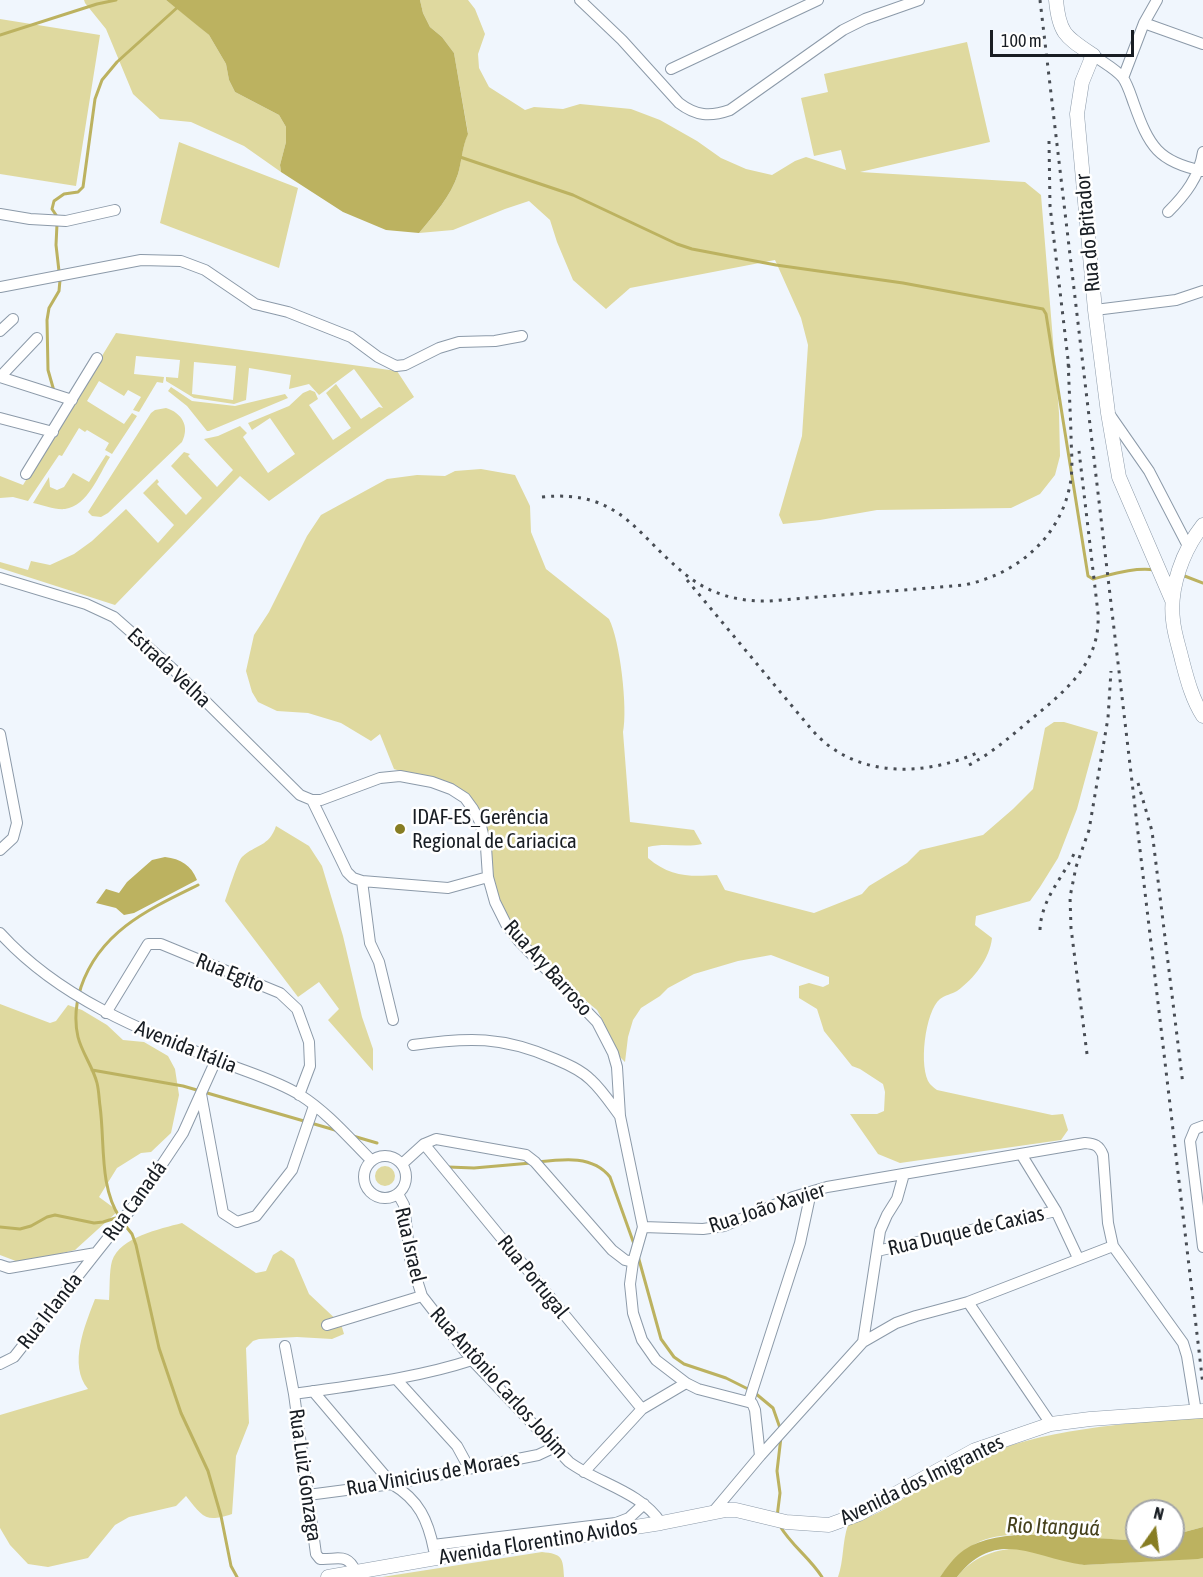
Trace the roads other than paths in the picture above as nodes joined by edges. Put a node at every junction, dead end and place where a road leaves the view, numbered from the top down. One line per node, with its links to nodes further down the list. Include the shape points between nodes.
1 (580, 0): 3 (street, via 679,103 704,116 730,110 853,25)
2 (818, 0): 9 (street)
3 (919, 0)
4 (1056, 0): 8 (street, via 1062,31)
5 (1157, 0): 6 (street)
6 (1144, 23): 7 (street); 10 (street)
7 (1203, 44)
8 (1093, 55): 10 (street); 18 (street, Rua do Britador, via 1080,88 1077,114)
9 (671, 69)
10 (1123, 78): 12 (street, via 1143,130 1154,147 1167,160)
11 (1203, 152): 12 (street)
12 (1202, 171): 14 (street)
13 (115, 210): 15 (street, via 66,221)
14 (1168, 212)
15 (0, 214)
16 (0, 287): 21 (street, via 141,260 181,261 205,270 255,304 288,312 351,337 396,366 459,342)
17 (1203, 291): 18 (street, via 1176,300)
18 (1095, 310): 26 (street, Rua do Britador)
19 (13, 319): 20 (street)
20 (0, 331)
21 (522, 336)
22 (37, 338): 24 (street)
23 (97, 358): 25 (street)
24 (0, 377): 25 (street)
25 (72, 400): 28 (street)
26 (1108, 413): 31 (street, Rua do Britador, via 1149,471); 33 (street, Rua do Britador, via 1124,493)
27 (0, 418): 28 (street)
28 (53, 432): 29 (street)
29 (26, 474)
30 (1203, 525): 31 (street)
31 (1189, 548): 33 (street)
32 (0, 578): 36 (street, Estrada Velha, via 86,604 114,617 174,670 296,791)
33 (1172, 600): 34 (street, via 1186,675)
34 (1202, 712)
35 (0, 734): 37 (street, via 17,823 12,838)
36 (312, 800): 38 (street, Rua Ary Barroso, via 329,798 380,778 400,776 451,789 465,798 480,822); 39 (street, via 347,872)
37 (0, 850)
38 (488, 877): 39 (street, via 448,888); 48 (street, Rua Ary Barroso, via 506,924 603,1031 616,1067)
39 (362, 881): 42 (street, via 370,943 379,962)
40 (0, 933): 41 (street, Avenida Itália, via 51,979)
41 (106, 1013): 44 (street, Avenida Itália); 46 (street, Rua Egito, via 148,945 161,944 280,993 297,1009 309,1042 310,1066)
42 (393, 1020)
43 (413, 1045): 48 (street, via 472,1039 510,1043 537,1052 591,1079)
44 (216, 1060): 45 (street, Rua Canadá); 46 (street, Avenida Itália)
45 (201, 1094): 47 (street, via 223,1213 237,1222 255,1216 292,1170); 62 (street, Rua Canadá, via 183,1133 139,1199)
46 (299, 1095): 47 (street, Avenida Itália)
47 (314, 1106): 52 (street, Avenida Itália)
48 (620, 1116): 58 (street, Rua Ary Barroso)
49 (1203, 1126): 60 (street, via 1191,1133 1190,1141)
50 (424, 1144): 53 (street); 64 (street, via 442,1139 526,1155 612,1250); 78 (street, Rua Portugal)
51 (1022, 1154): 54 (street, Rua João Xavier); 57 (street); 59 (street, Rua João Xavier, via 1085,1143 1101,1149)
52 (371, 1160): 53 (street, via 387,1156); 56 (street, via 363,1174 368,1190 382,1198)
53 (402, 1164): 56 (street, via 406,1180)
54 (904, 1174): 55 (street, Rua João Xavier); 61 (street, via 897,1199 883,1223)
55 (811, 1192): 58 (street, Rua João Xavier, via 724,1226); 77 (street, via 800,1243)
56 (398, 1194): 66 (street, Rua Israel, via 404,1205 410,1257)
57 (1056, 1211): 61 (street, Rua Duque de Caxias); 63 (street)
58 (643, 1227): 64 (street)
59 (1113, 1246): 63 (street); 79 (street, via 1183,1343)
60 (1203, 1247)
61 (877, 1251): 69 (street)
62 (96, 1253): 65 (street, Rua Canadá, via 9,1268); 72 (street, Rua Irlanda, via 14,1357)
63 (1078, 1258): 67 (street)
64 (633, 1262): 74 (street, via 630,1293 637,1328 656,1360)
65 (0, 1265)
66 (422, 1296): 68 (street, Rua Antônio Carlos Jobim); 71 (street, Rua Antônio Carlos Jobim)
67 (968, 1302): 69 (street, via 896,1323); 80 (street)
68 (327, 1325)
69 (862, 1342): 82 (street)
70 (285, 1346): 76 (street, Rua Luiz Gonzaga)
71 (472, 1360): 73 (street); 81 (street, Rua Antônio Carlos Jobim)
72 (0, 1364)
73 (397, 1380): 75 (street); 83 (street, via 458,1446)
74 (686, 1383): 77 (street); 78 (street)
75 (313, 1391): 76 (street); 85 (street)
76 (294, 1394): 86 (street, Rua Luiz Gonzaga)
77 (749, 1401): 82 (street, via 755,1410)
78 (642, 1409): 84 (street)
79 (1199, 1412): 80 (street, Avenida dos Imigrantes)
80 (1051, 1424): 88 (street, Avenida dos Imigrantes, via 975,1450 840,1523 799,1524 736,1510)
81 (555, 1447): 83 (street, Rua Vinicius de Moraes, via 538,1455); 84 (street, Rua Antônio Carlos Jobim)
82 (760, 1456): 88 (street)
83 (469, 1468): 85 (street, Rua Vinicius de Moraes)
84 (584, 1472): 87 (street, Rua Antônio Carlos Jobim)
85 (393, 1484): 86 (street, Rua Vinicius de Moraes); 90 (street, via 415,1501)
86 (308, 1495): 91 (street, Rua Luiz Gonzaga, via 318,1557 346,1559)
87 (644, 1504): 89 (street, Rua Antônio Carlos Jobim); 90 (street, via 629,1518 616,1523)
88 (713, 1512): 89 (street, Avenida Florentino Avidos)
89 (661, 1523): 90 (street, Avenida Florentino Avidos)
90 (435, 1552): 91 (street, Avenida Florentino Avidos)
91 (356, 1572): 92 (street, Avenida Florentino Avidos)
92 (328, 1577)

